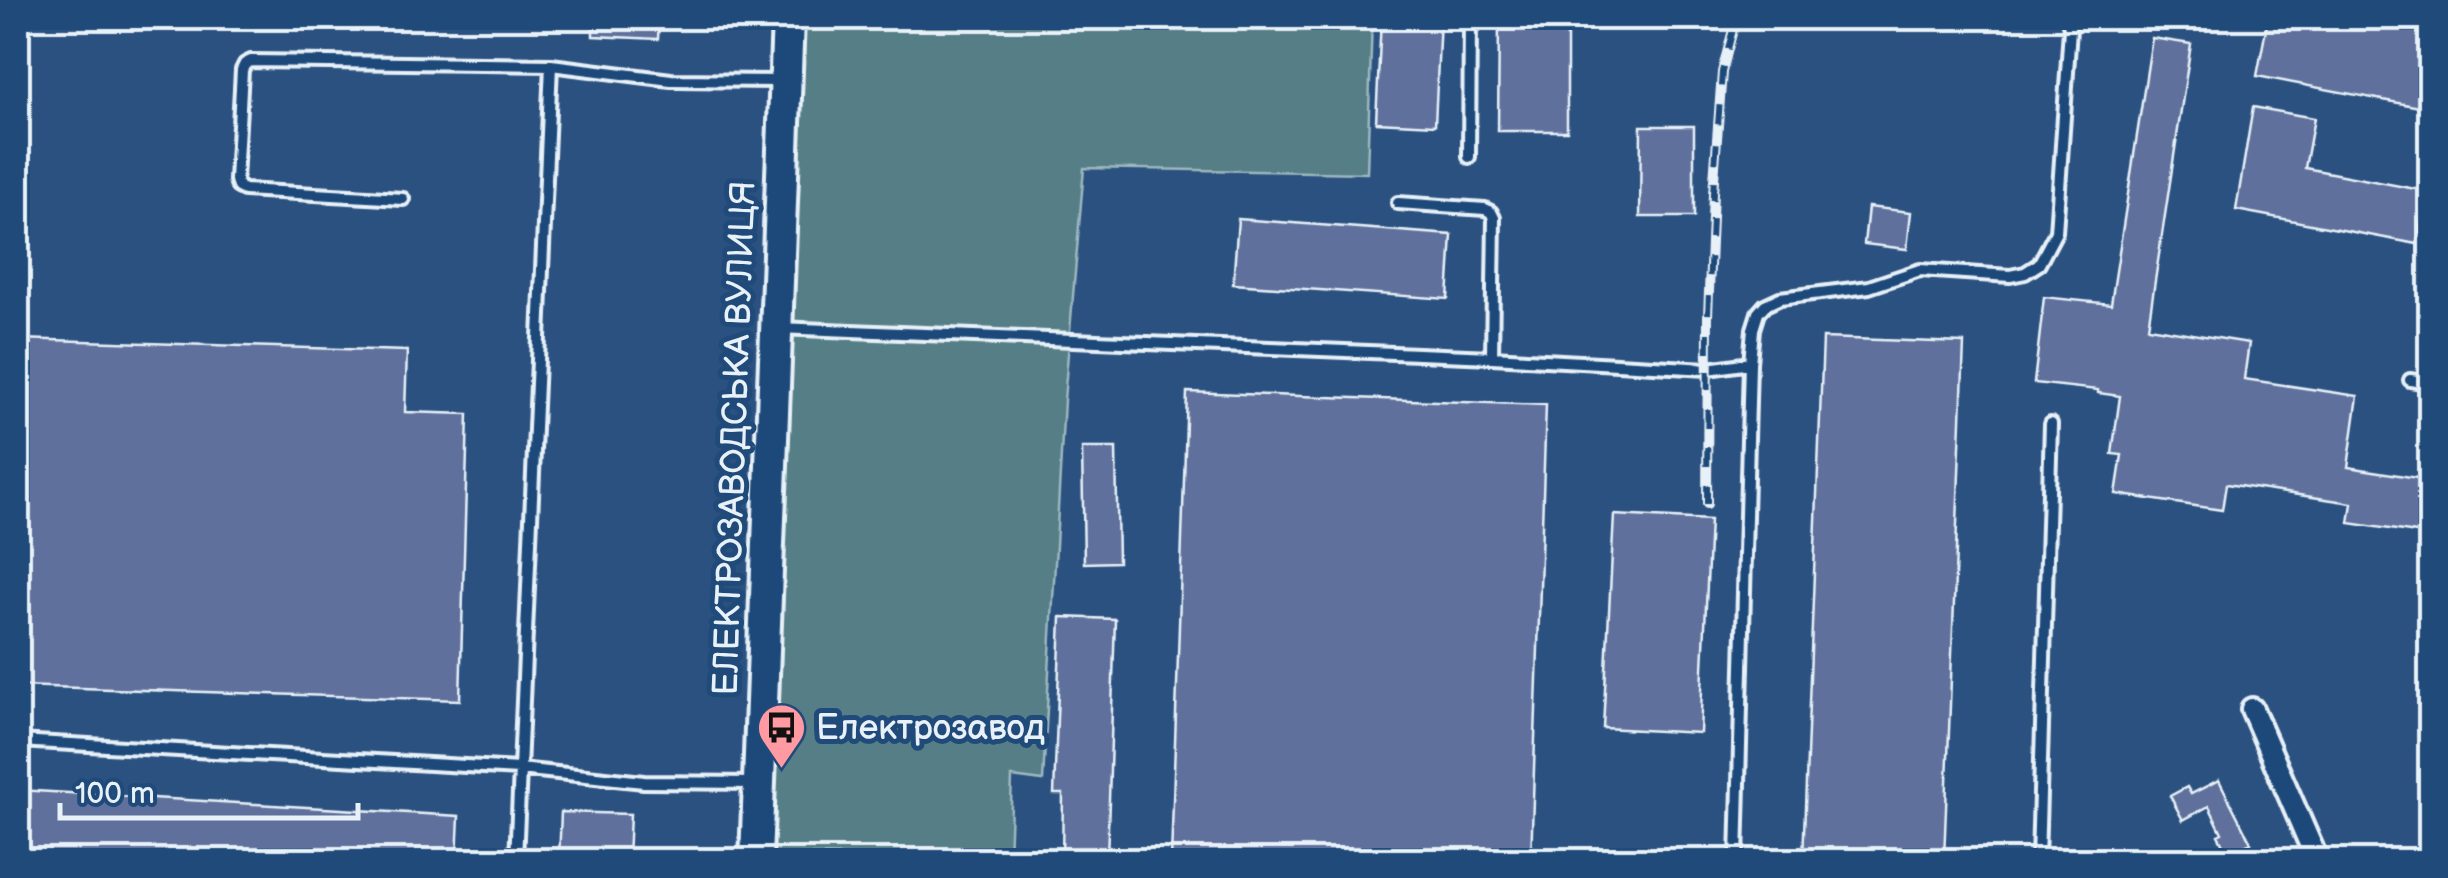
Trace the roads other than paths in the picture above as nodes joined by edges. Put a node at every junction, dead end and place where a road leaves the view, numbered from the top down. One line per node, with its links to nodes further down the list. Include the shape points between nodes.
1 (788, 18): 5 (main road, ЕЛЕКТРОЗАВОДСЬКА ВУЛИЦЯ)
2 (1470, 18): 6 (lane)
3 (2068, 18): 11 (lane, via 2056,232 2039,264 2010,276 1920,270 1857,289 1780,298 1758,314)
4 (551, 65): 5 (lane, via 671,80); 7 (lane, via 245,64 238,187); 17 (lane)
5 (786, 81): 9 (main road, ЕЛЕКТРОЗАВОДСЬКА ВУЛИЦЯ)
6 (1469, 157)
7 (403, 199)
8 (1398, 203): 10 (lane, via 1491,212)
9 (777, 328): 10 (lane); 18 (main road, ЕЛЕКТРОЗАВОДСЬКА ВУЛИЦЯ)
10 (1492, 357): 11 (lane, via 1708,369)
11 (1750, 362): 21 (lane)
12 (2410, 380): 13 (lane)
13 (2430, 384)
14 (2051, 424): 22 (lane)
15 (2252, 709): 23 (street)
16 (18, 741): 17 (lane)
17 (519, 769): 18 (lane, via 644,782); 19 (lane)
18 (759, 783): 20 (main road, ЕЛЕКТРОЗАВОДСЬКА ВУЛИЦЯ)
19 (516, 860)
20 (756, 860)
21 (1737, 860)
22 (2038, 860)
23 (2317, 860)

